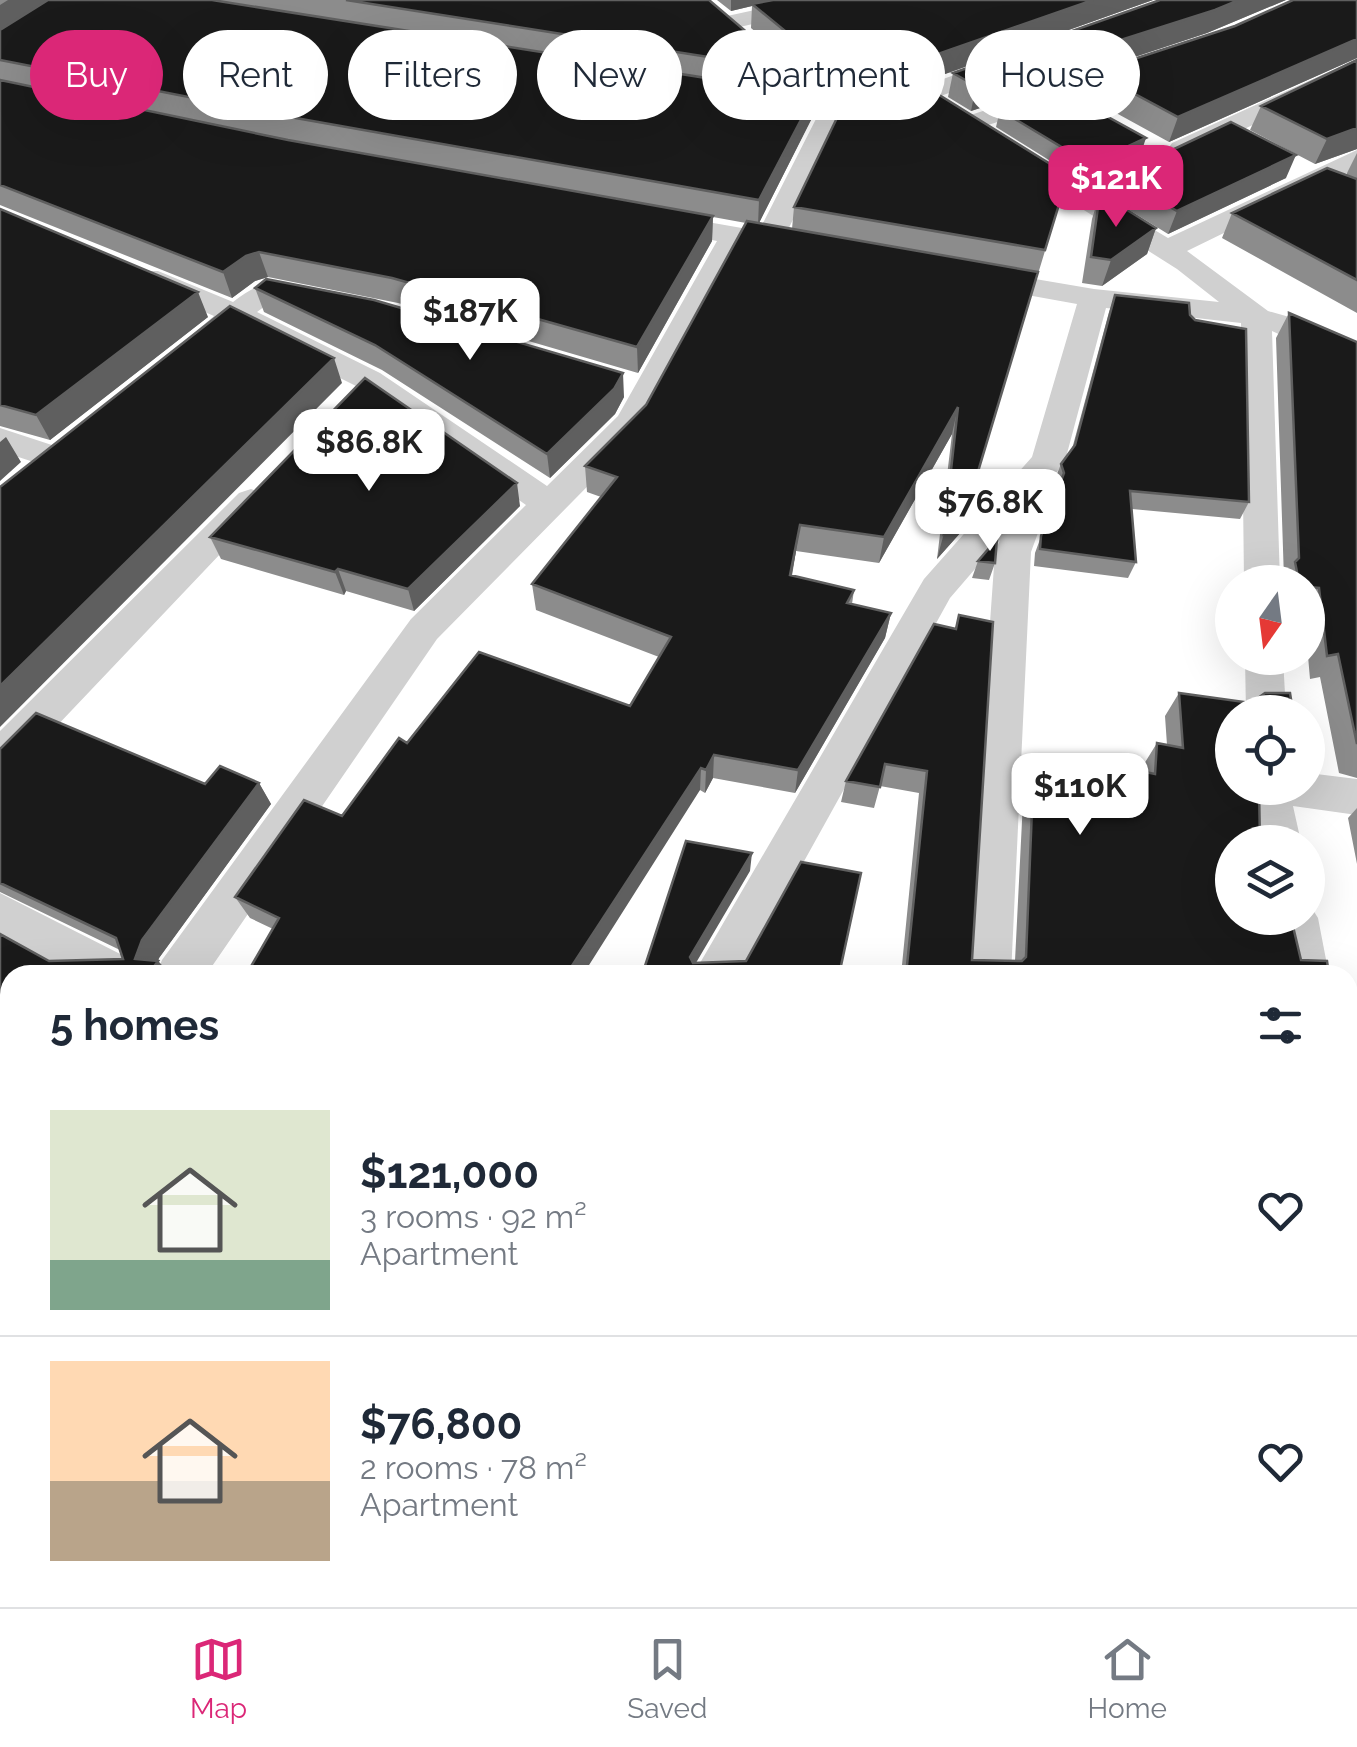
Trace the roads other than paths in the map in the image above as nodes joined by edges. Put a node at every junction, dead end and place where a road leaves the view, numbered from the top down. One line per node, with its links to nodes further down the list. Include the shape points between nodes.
1 (830, 0): 2 (street, via 719,17)
2 (735, 30)
3 (1163, 60): 4 (street)
4 (1140, 67)
5 (1350, 75): 10 (street)
6 (945, 110): 9 (street)
7 (827, 120): 20 (street)
8 (979, 120): 9 (street)
9 (967, 124): 18 (street)
10 (1222, 130): 11 (street); 12 (street)
11 (1253, 146)
12 (1157, 156)
13 (1357, 158): 15 (street)
14 (1284, 162): 15 (street)
15 (1315, 178): 17 (street); 21 (street)
16 (1116, 180): 18 (street)
17 (1343, 193)
18 (1082, 197): 21 (street)
19 (639, 218): 20 (street)
20 (751, 238): 22 (street); 33 (street)
21 (1166, 250): 28 (street)
22 (826, 252)
23 (126, 268): 27 (street)
24 (940, 272): 25 (street)
25 (1094, 298): 28 (street); 38 (street)
26 (335, 303): 27 (street, via 267,290)
27 (234, 313): 30 (street); 32 (street)
28 (1256, 315): 29 (street); 42 (street)
29 (1349, 342)
30 (174, 361)
31 (611, 379): 33 (street)
32 (369, 380): 34 (street); 41 (street)
33 (649, 390): 41 (street, via 631,422)
34 (342, 408)
35 (82, 434): 37 (street)
36 (0, 439): 37 (street)
37 (52, 458): 40 (street)
38 (1048, 460): 50 (street, via 937,589); 51 (street, via 1013,552)
39 (273, 478): 43 (street)
40 (26, 480)
41 (549, 504): 49 (street, via 424,629)
42 (1262, 565)
43 (0, 758)
44 (1325, 793): 45 (street)
45 (1357, 797)
46 (0, 914): 48 (street)
47 (1298, 935): 52 (street)
48 (96, 965)
49 (186, 965)
50 (722, 965)
51 (989, 965)
52 (1304, 965)

